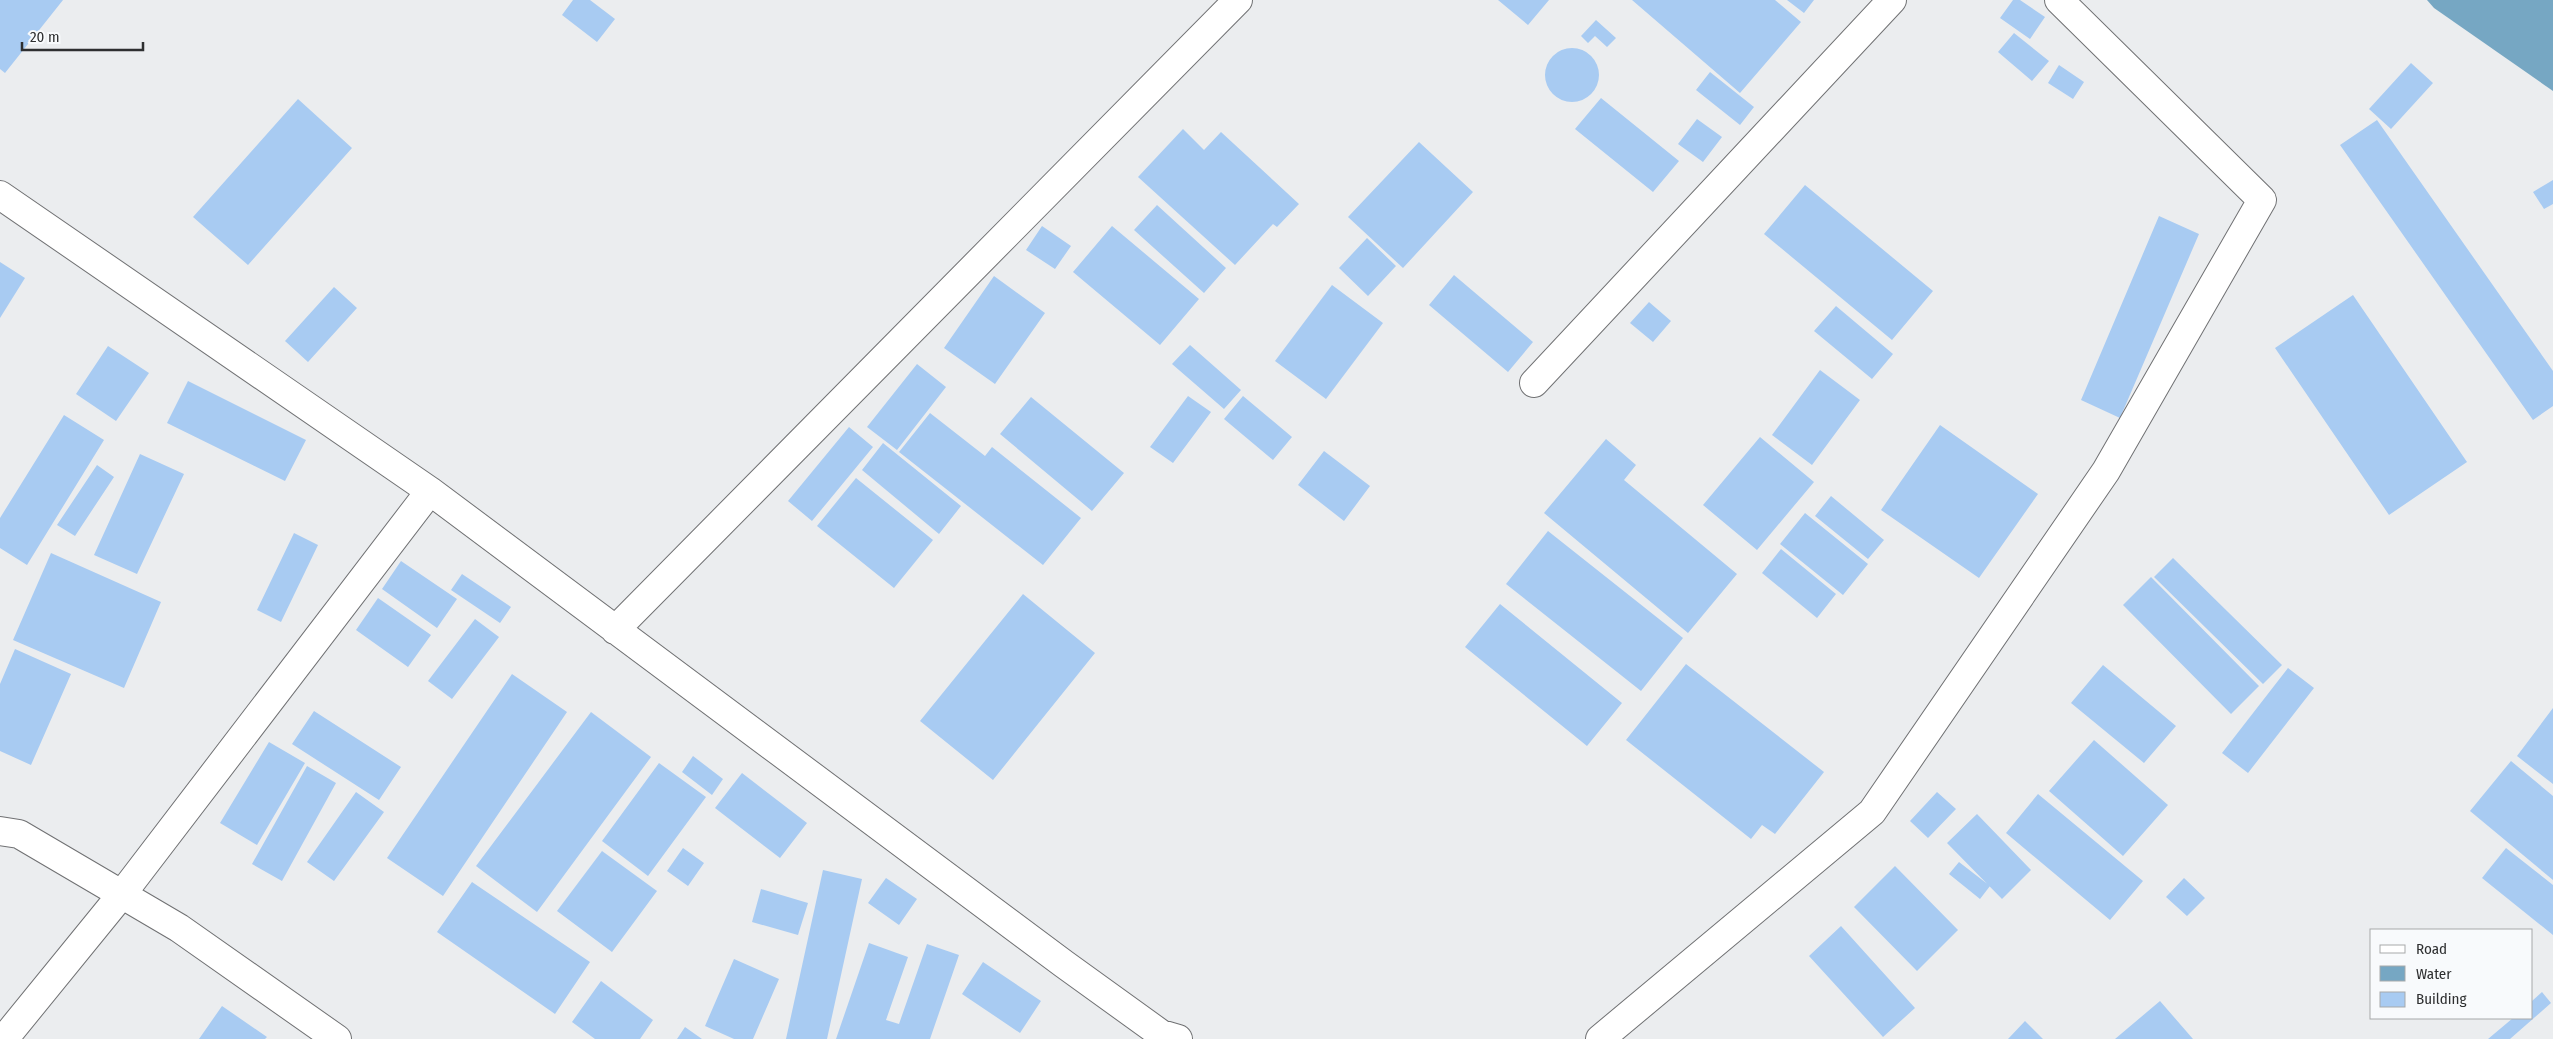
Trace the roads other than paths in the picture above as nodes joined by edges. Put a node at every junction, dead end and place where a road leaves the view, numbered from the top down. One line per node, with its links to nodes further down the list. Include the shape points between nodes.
1 (1238, 0): 7 (street)
2 (1892, 0): 5 (street)
3 (2059, 0): 13 (street, via 2262,200 2106,471 1872,812)
4 (0, 195): 6 (street)
5 (1534, 383)
6 (430, 491): 7 (street); 9 (street)
7 (615, 630): 10 (street)
8 (0, 831): 9 (street, via 19,834)
9 (122, 894): 11 (street); 12 (street, via 178,928)
10 (1166, 1037)
11 (4, 1039)
12 (337, 1039)
13 (1600, 1039)

